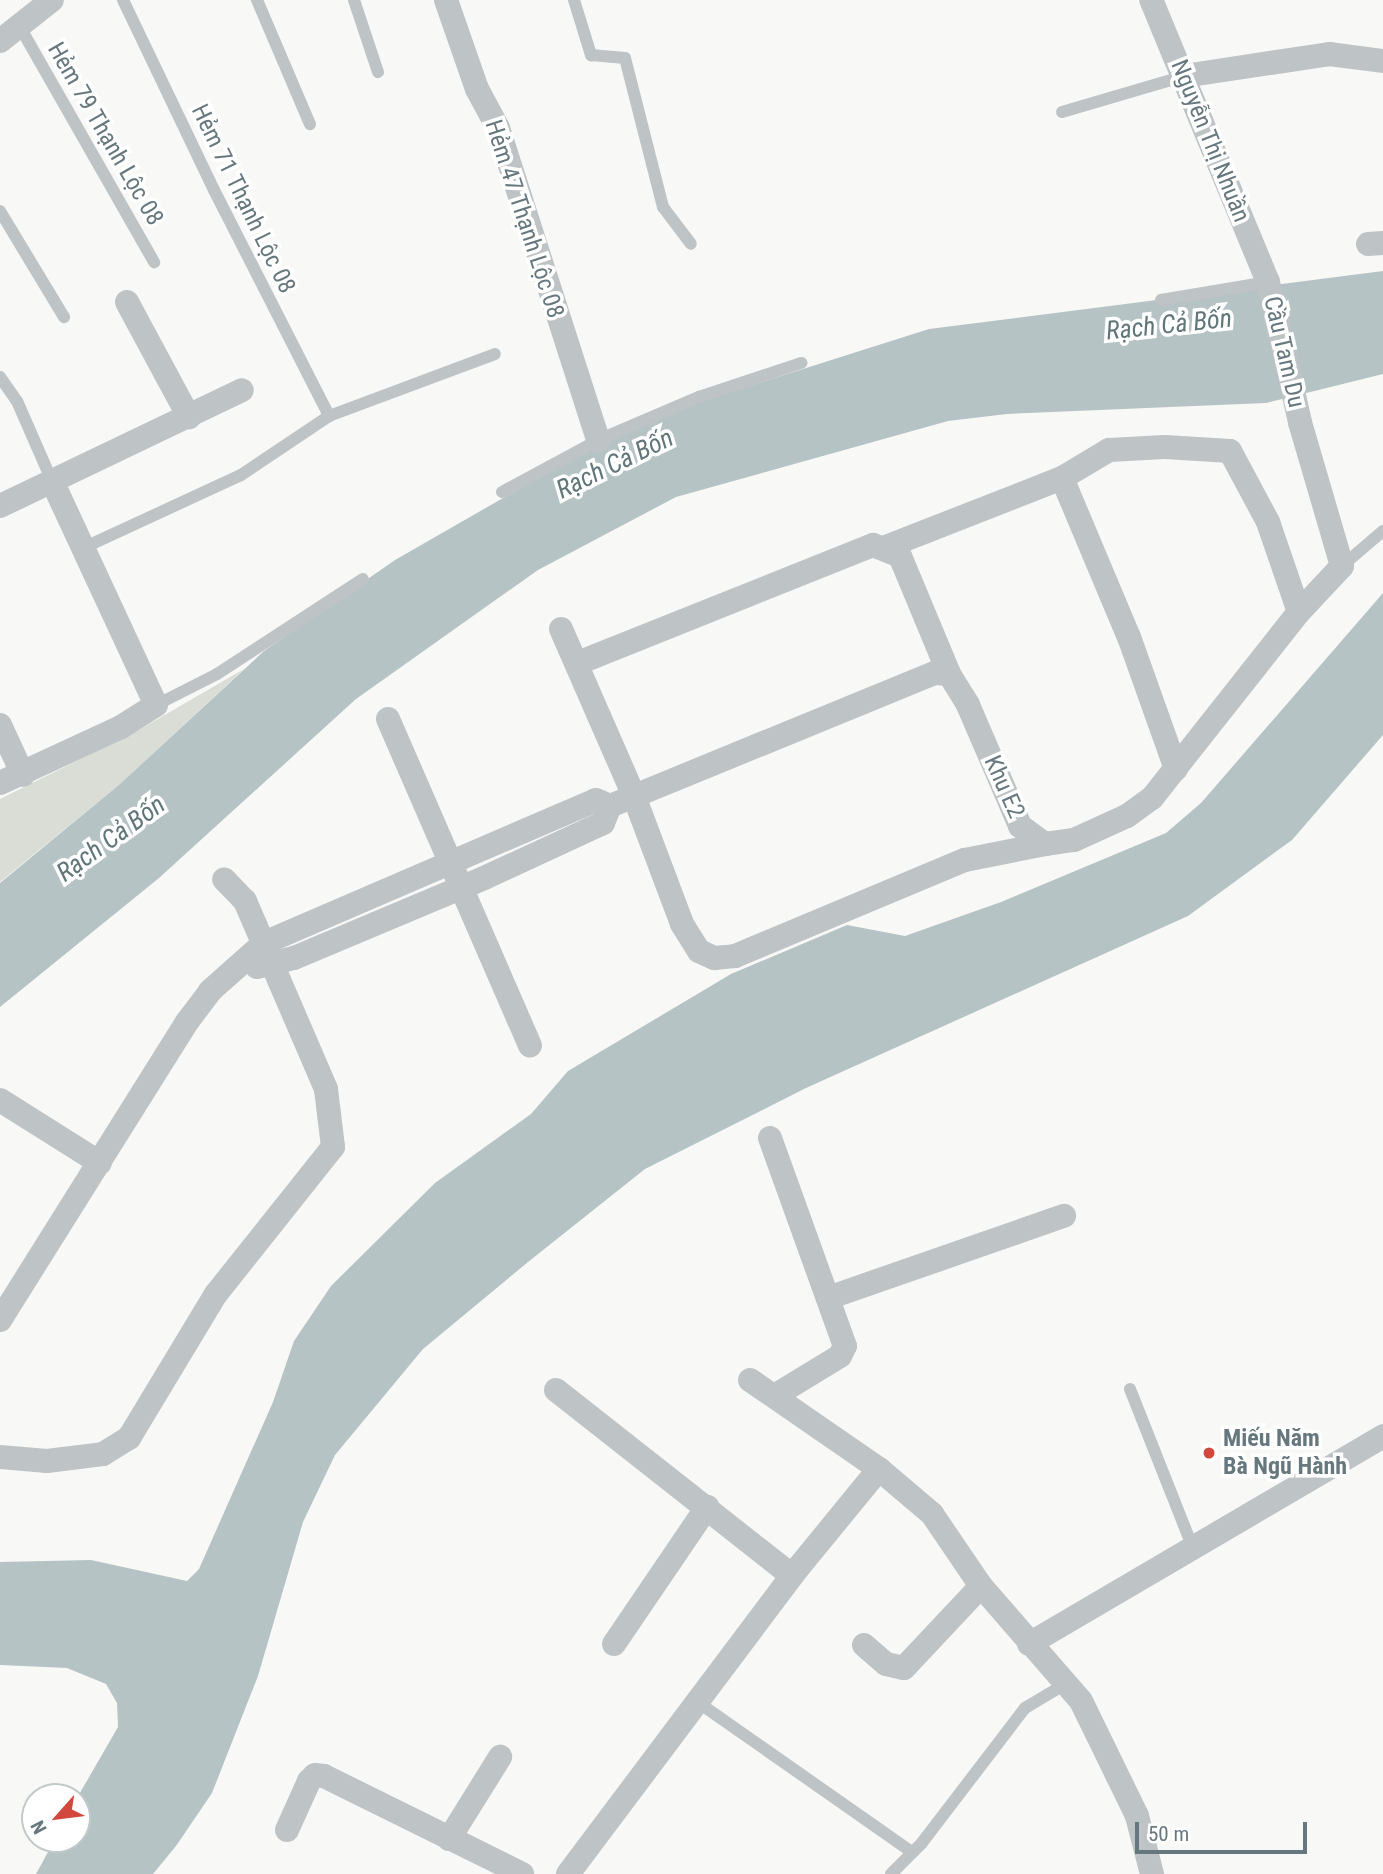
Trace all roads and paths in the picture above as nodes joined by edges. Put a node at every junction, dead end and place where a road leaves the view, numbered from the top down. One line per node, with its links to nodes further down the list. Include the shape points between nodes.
1 (52, 0): 8 (street)
2 (123, 0): 25 (lane, Hẻm 71 Thạnh Lộc 08)
3 (257, 0): 13 (lane)
4 (354, 0): 10 (lane)
5 (446, 0): 27 (street, Hẻm 47 Thạnh Lộc 08, via 477,89 498,128)
6 (574, 0): 15 (lane, via 591,55 625,58 663,207)
7 (1151, 0): 11 (street, Nguyễn Thị Nhuần)
8 (10, 34): 16 (lane, Hẻm 79 Thạnh Lộc 08)
9 (1383, 61): 11 (street, via 1329,54)
10 (378, 72)
11 (1184, 76): 12 (lane); 17 (street, Nguyễn Thị Nhuần)
12 (1062, 112)
13 (310, 124)
14 (0, 211): 20 (lane)
15 (691, 244)
16 (154, 262)
17 (1268, 282): 18 (lane); 35 (street, Cầu Tam Du, via 1300,422)
18 (1161, 300)
19 (127, 302): 26 (street)
20 (64, 317)
21 (495, 354): 25 (lane)
22 (802, 363): 27 (lane, via 699,397)
23 (0, 377): 29 (lane, via 17,401)
24 (242, 390): 26 (street)
25 (329, 415): 34 (lane, via 241,475)
26 (189, 417): 29 (street)
27 (598, 440): 30 (lane)
28 (1062, 478): 33 (street); 37 (street, via 1109,450 1230,451 1268,522); 44 (street, via 1129,637)
29 (52, 481): 31 (street); 34 (street)
30 (502, 492)
31 (0, 506)
32 (1383, 531): 35 (lane)
33 (886, 547): 39 (street, via 873,545); 40 (street, Khu E2, via 900,556)
34 (83, 548): 41 (street)
35 (1342, 566): 37 (street, Khu E2)
36 (363, 579): 41 (lane, via 217,674)
37 (1299, 612): 44 (street, Khu E2)
38 (561, 629): 39 (street)
39 (578, 663): 47 (street)
40 (949, 674): 47 (street, via 935,673); 48 (street, Khu E2, via 968,705 1020,826)
41 (156, 705): 45 (street)
42 (388, 719): 49 (street)
43 (0, 725): 45 (street)
44 (1176, 769): 48 (street, Khu E2, via 1152,797 1127,816 1074,840)
45 (23, 775): 46 (street)
46 (0, 783)
47 (634, 796): 48 (street, via 682,924 699,951 714,958 734,956 965,860); 49 (street, via 610,806 603,822)
48 (1045, 844)
49 (456, 877): 51 (street); 52 (street)
50 (224, 879): 51 (street, via 245,901)
51 (268, 954): 55 (street, via 210,991); 64 (street, via 326,1089 333,1147 216,1294 129,1438 103,1454 47,1461)
52 (530, 1045)
53 (0, 1100): 55 (street)
54 (770, 1138): 57 (street)
55 (100, 1163): 58 (street)
56 (1064, 1216): 57 (street)
57 (828, 1298): 62 (street, via 845,1346 840,1356)
58 (0, 1320)
59 (750, 1380): 62 (street)
60 (1130, 1389): 67 (lane)
61 (556, 1390): 66 (street)
62 (776, 1395): 65 (street)
63 (1383, 1436): 67 (street)
64 (0, 1457)
65 (879, 1469): 68 (street); 69 (street, via 932,1514)
66 (707, 1507): 68 (street); 70 (street)
67 (1192, 1548): 71 (street)
68 (792, 1576): 74 (street)
69 (981, 1586): 71 (street); 72 (street, via 904,1668 887,1664)
70 (614, 1644)
71 (1029, 1644): 73 (street)
72 (864, 1645)
73 (1067, 1683): 78 (lane, via 1025,1709); 82 (street, via 1081,1701 1137,1816)
74 (699, 1703): 78 (lane); 80 (street)
75 (500, 1758): 77 (street)
76 (287, 1830): 77 (street, via 315,1775)
77 (449, 1839): 79 (street)
78 (912, 1852): 81 (lane)
79 (522, 1874)
80 (568, 1874)
81 (891, 1874)
82 (1152, 1874)

